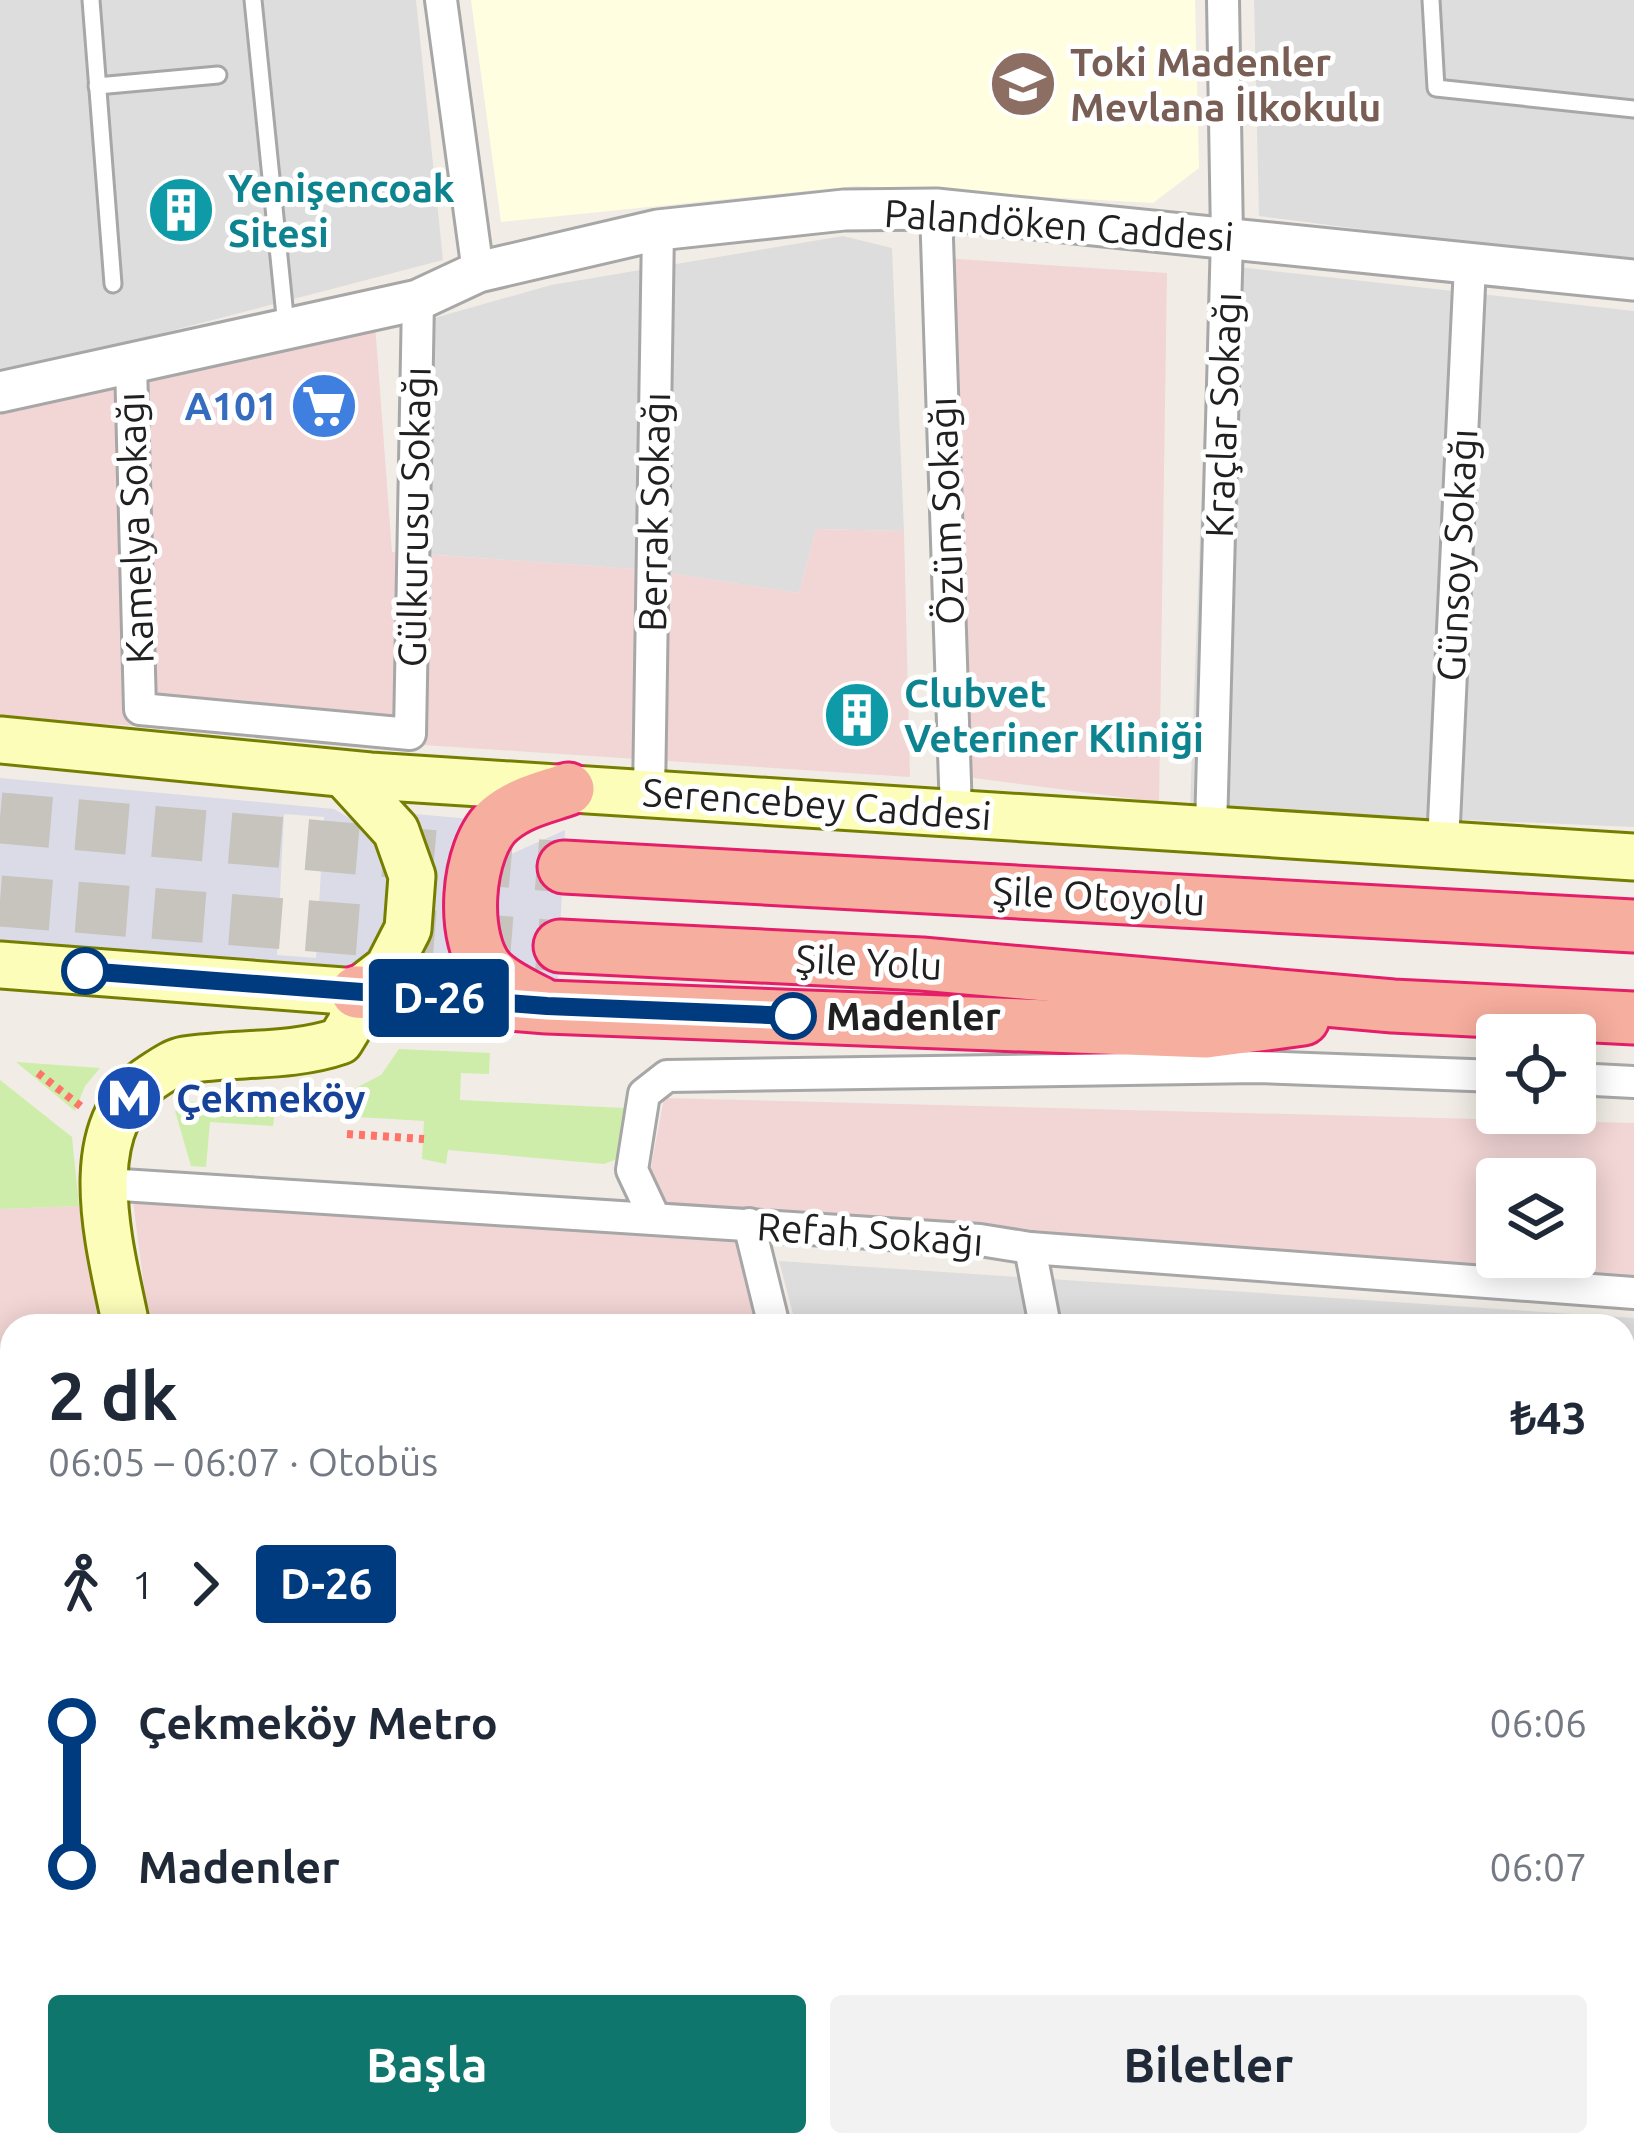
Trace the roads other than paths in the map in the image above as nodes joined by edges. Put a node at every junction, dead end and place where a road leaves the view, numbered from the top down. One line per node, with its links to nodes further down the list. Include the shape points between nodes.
1 (92, 0): 7 (lane)
2 (253, 0): 17 (lane)
3 (441, 0): 13 (street)
4 (1223, 0): 11 (street, Kraçlar Sokağı)
5 (1431, 0): 8 (lane, via 1436,88)
6 (218, 75): 7 (lane)
7 (97, 86): 15 (lane)
8 (1634, 109)
9 (937, 209): 10 (street, Palandöken Caddesi); 11 (street, Palandöken Caddesi); 25 (street, Özüm Sokağı)
10 (658, 230): 13 (street, Palandöken Caddesi); 24 (street, Berrak Sokağı)
11 (1227, 237): 12 (street, Palandöken Caddesi); 26 (street, Kraçlar Sokağı)
12 (1470, 265): 14 (street, Palandöken Caddesi); 27 (street, Günsoy Sokağı)
13 (478, 272): 16 (street, Palandöken Caddesi)
14 (1634, 280)
15 (113, 284)
16 (418, 300): 17 (street, Palandöken Caddesi); 20 (street, Gülkurusu Sokağı)
17 (286, 329): 18 (street, Palandöken Caddesi)
18 (131, 364): 19 (street, Palandöken Caddesi); 20 (street, Kamelya Sokağı, via 140,709)
19 (0, 392)
20 (410, 734)
21 (0, 740): 22 (main road, Serencebey Caddesi)
22 (344, 774): 23 (main road, Serencebey Caddesi); 33 (main road, via 396,831 412,876 408,929 388,968)
23 (568, 789): 24 (main road, Serencebey Caddesi); 34 (highway, via 496,821 476,862 470,902 474,942 489,972)
24 (649, 794): 25 (main road, Serencebey Caddesi)
25 (956, 813): 26 (main road, Serencebey Caddesi)
26 (1211, 829): 27 (main road, Serencebey Caddesi)
27 (1444, 844): 28 (main road, Serencebey Caddesi)
28 (1634, 856)
29 (564, 867): 30 (highway, Şile Otoyolu)
30 (1634, 926)
31 (560, 946): 35 (highway, Şile Yolu, via 922,964)
32 (0, 965): 33 (main road)
33 (357, 992): 34 (highway); 40 (main road, via 340,1041 178,1060 127,1095 106,1156)
34 (547, 1006): 35 (highway, via 1206,1032)
35 (1393, 1006): 36 (highway)
36 (1634, 1018)
37 (1476, 1075): 41 (street, via 1257,1067 667,1076 644,1094 632,1170)
38 (1596, 1080): 39 (street)
39 (1634, 1082)
40 (106, 1184): 41 (street, Refah Sokağı); 45 (main road)
41 (655, 1219): 42 (street, Refah Sokağı)
42 (749, 1224): 43 (street, Refah Sokağı); 46 (street)
43 (1030, 1248): 44 (street, Refah Sokağı); 47 (street)
44 (1634, 1293)
45 (124, 1314)
46 (770, 1314)
47 (1044, 1314)

